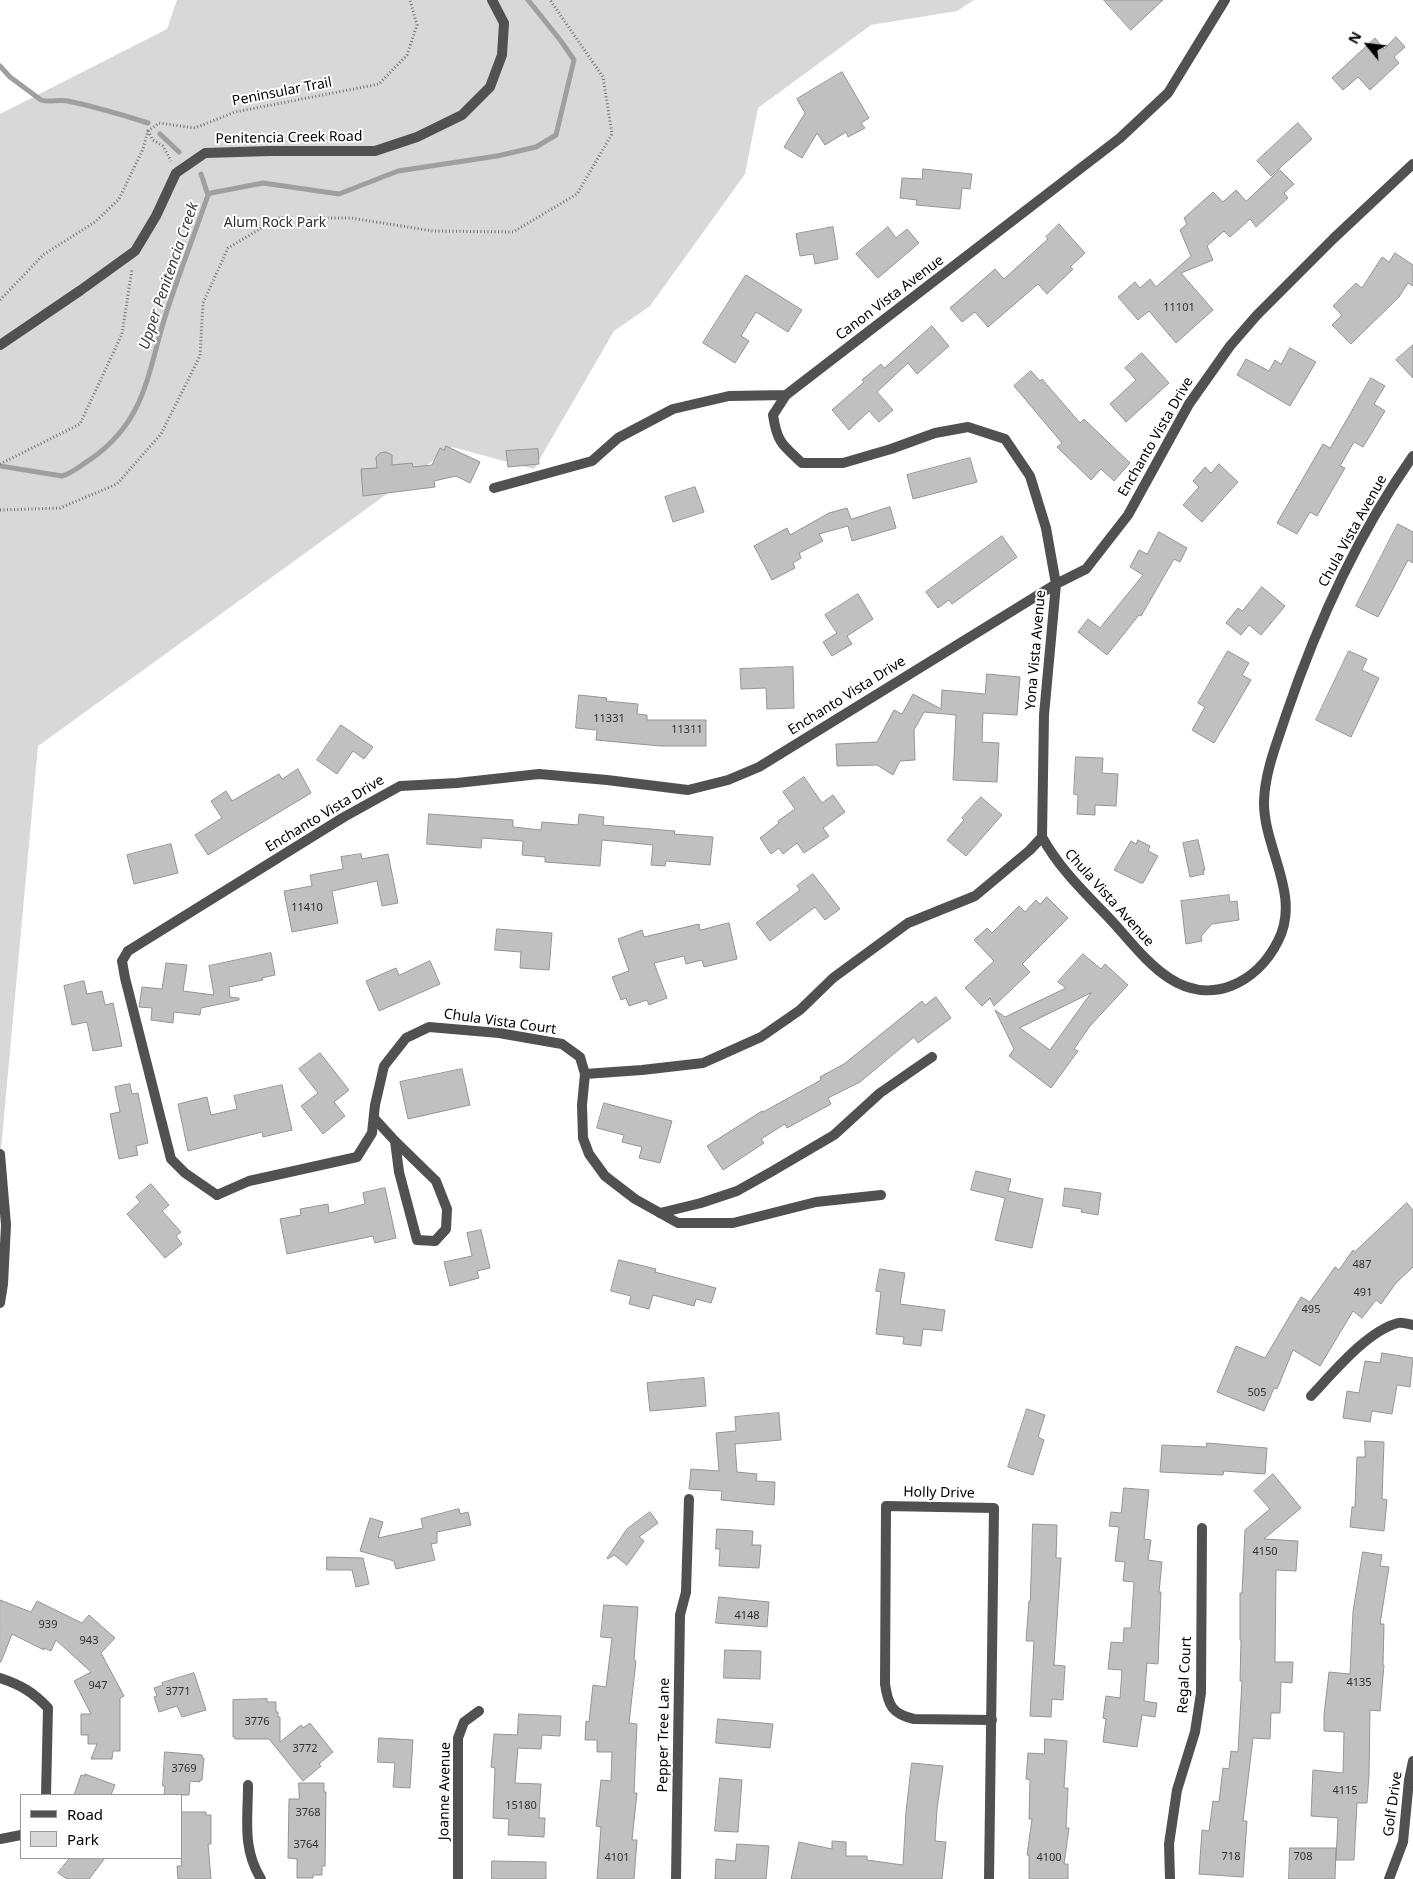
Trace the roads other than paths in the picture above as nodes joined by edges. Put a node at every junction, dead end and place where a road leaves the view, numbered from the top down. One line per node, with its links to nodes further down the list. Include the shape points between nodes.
1 (492, 0): 4 (street, Penitencia Creek Road, via 504,23 502,55 490,87 462,115 417,137 376,151 205,153 176,173 135,251)
2 (1225, 0): 5 (street, Canon Vista Avenue, via 1168,93 1120,138)
3 (1413, 164): 8 (street, Enchanto Vista Drive, via 1327,245 1230,346 1189,404 1128,515 1086,569)
4 (0, 345)
5 (786, 395): 7 (street, via 730,396 673,408 618,438 592,461); 8 (street, Yona Vista Avenue, via 773,415 776,433 782,445 802,463 843,464 935,433 968,427 1005,440 1030,476 1046,528)
6 (1413, 456): 9 (street, Chula Vista Avenue, via 1390,488 1341,578 1270,762 1265,815 1285,892 1286,915 1279,941 1263,964 1244,981 1227,988 1206,990 1184,986 1170,979 1068,876)
7 (494, 488)
8 (1056, 584): 9 (street, Yona Vista Avenue, via 1044,715); 15 (street, Enchanto Vista Drive, via 759,767 728,780 688,790 539,774 400,786 344,817 128,951 122,961 125,978 170,1159)
9 (1042, 837): 11 (street, via 975,896 908,923 833,978 800,1010 761,1037 703,1063)
10 (932, 1057): 17 (street, via 880,1093 834,1135 771,1172 737,1191)
11 (585, 1074): 12 (street, Chula Vista Court, via 580,1057 562,1044 499,1033 429,1027 406,1038 384,1066); 17 (street, via 583,1138 589,1154 605,1176)
12 (374, 1118): 13 (street); 15 (street, Chula Vista Court, via 372,1134 357,1157 249,1181)
13 (395, 1141): 13 (street, via 399,1172 418,1240 434,1241 446,1228 447,1209 436,1181)
14 (0, 1154): 18 (street, via 6,1224)
15 (217, 1195)
16 (881, 1195): 17 (street, via 816,1202 733,1223 678,1223)
17 (660, 1213)
18 (0, 1303)
19 (1413, 1325): 20 (street, via 1399,1322 1379,1331 1346,1358)
20 (1311, 1396)
21 (689, 1499): 33 (street, Pepper Tree Lane, via 686,1592 680,1615)
22 (1202, 1528): 35 (street, Regal Court, via 1201,1693 1195,1732 1177,1790 1169,1844)
23 (0, 1678): 28 (street, via 34,1694 48,1708)
24 (479, 1711): 32 (street, Joanne Avenue, via 464,1722 458,1738)
25 (992, 1720): 25 (street, Holly Drive, via 994,1508 886,1506 885,1684 892,1709 914,1719); 34 (street, Holly Drive)
26 (1413, 1762): 36 (street, Golf Drive, via 1403,1842)
27 (248, 1785): 31 (street, via 248,1848)
28 (46, 1794)
29 (20, 1835): 30 (street)
30 (0, 1839)
31 (260, 1879)
32 (458, 1879)
33 (676, 1879)
34 (989, 1879)
35 (1170, 1879)
36 (1389, 1879)

